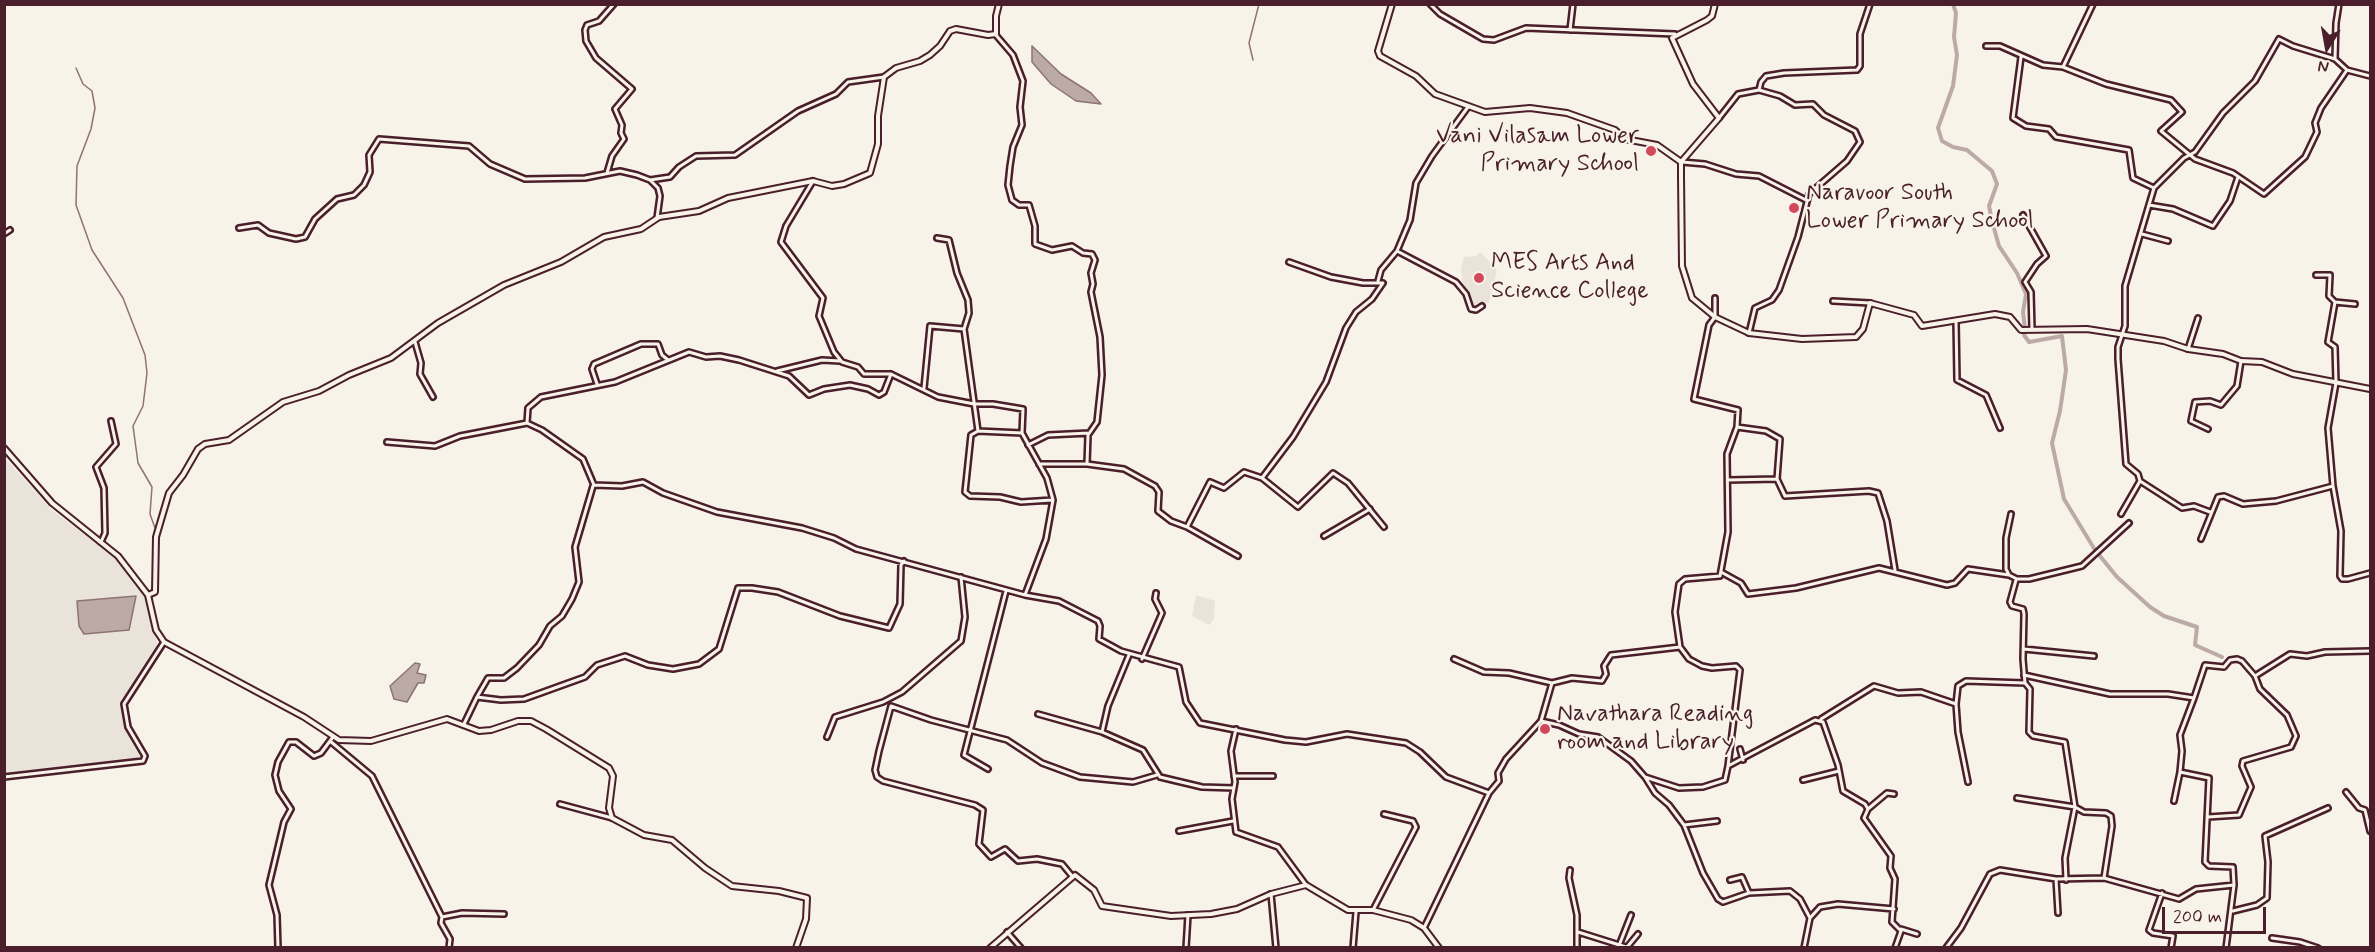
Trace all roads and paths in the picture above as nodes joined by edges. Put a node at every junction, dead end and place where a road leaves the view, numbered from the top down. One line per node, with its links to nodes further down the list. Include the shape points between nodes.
1 (614, 4): 27 (street, via 585,30 586,41 596,58 632,89 615,109 624,139 612,156)
2 (999, 4): 11 (street)
3 (1392, 4): 21 (street, via 1380,41 1380,56 1416,76 1435,94)
4 (1430, 4): 10 (street, via 1483,39 1494,40 1526,28)
5 (1573, 4): 10 (street)
6 (1715, 4): 12 (street, via 1707,20)
7 (1870, 4): 20 (street, via 1860,34 1857,70 1766,76)
8 (2093, 4): 16 (street)
9 (2340, 4): 15 (street)
10 (1570, 30): 12 (street)
11 (995, 34): 19 (street, via 950,31 930,55); 23 (street, via 1013,55 1022,77)
12 (1675, 34): 22 (street, via 1673,43 1693,84)
13 (1986, 46): 14 (street, via 2000,46)
14 (2021, 57): 16 (street); 31 (street, via 2013,118 2026,126 2049,129 2056,137 2129,150 2133,178)
15 (2335, 59): 17 (street); 25 (street, via 2279,39 2255,81)
16 (2063, 67): 25 (street, via 2106,84 2171,100 2182,112 2161,131)
17 (2347, 70): 18 (street); 28 (street, via 2321,108 2315,123 2317,132 2305,157 2264,194)
18 (2370, 76)
19 (884, 77): 29 (street, via 848,82 826,100 798,111 732,156 696,156 670,177); 30 (street, via 878,144 870,173 832,186)
20 (1760, 90): 22 (street, via 1738,94); 32 (street, via 1795,105 1813,104 1859,137 1854,154)
21 (1468, 107): 26 (street, via 1485,112 1530,108 1568,113 1616,130 1625,140 1657,145); 42 (street, via 1416,183 1410,220)
22 (1719, 118): 26 (street)
23 (1021, 122): 24 (street); 79 (street, via 1008,185 1015,203 1029,204 1033,212 1035,244 1052,250 1072,246 1095,256 1090,292 1100,337 1102,375 1097,422)
24 (1014, 123)
25 (2189, 156): 28 (street); 31 (street)
26 (1681, 162): 32 (street, via 1759,176); 52 (street, via 1682,266 1692,298)
27 (607, 173): 29 (street, via 620,171); 36 (street, via 585,178 525,179 490,164 469,146 379,139 369,155 370,172 364,185 354,195 337,199 315,219 305,237 269,233 258,225)
28 (2238, 177): 33 (street, via 2230,201 2213,226 2174,208)
29 (650, 180): 35 (street, via 660,196)
30 (813, 181): 35 (street, via 728,198 699,211); 63 (street, via 786,226 781,242 823,298 819,316)
31 (2154, 188): 33 (street)
32 (1806, 200): 57 (street, via 1779,290 1772,300 1755,308)
33 (2149, 205): 39 (street)
34 (2023, 215): 56 (street, via 2046,256 2025,282 2031,292)
35 (657, 218): 59 (street, via 641,229 604,237 561,262 504,285 438,323)
36 (239, 228)
37 (10, 230): 38 (street)
38 (4, 234)
39 (2142, 234): 41 (street); 58 (street, via 2125,286)
40 (937, 238): 55 (street, via 950,240 968,300)
41 (2168, 241)
42 (1397, 251): 45 (street, via 1381,270); 51 (street, via 1456,282 1471,309)
43 (1289, 262): 45 (street, via 1331,277 1363,283)
44 (2316, 275): 48 (street, via 2330,275 2330,296)
45 (1378, 281): 85 (street, via 1383,284 1346,328 1326,382 1293,437)
46 (1714, 298): 52 (street)
47 (1833, 301): 49 (street)
48 (2335, 302): 50 (street); 66 (street, via 2328,342 2335,347)
49 (1870, 303): 54 (street, via 1914,315 1922,326); 57 (street, via 1863,329 1856,337 1779,338)
50 (2355, 304)
51 (1482, 306)
52 (1715, 317): 57 (street); 74 (street, via 1709,325 1694,399 1738,410)
53 (2198, 318): 60 (street)
54 (1956, 321): 56 (street, via 2005,315 2018,328); 75 (street, via 1957,380 1986,395)
55 (964, 329): 68 (street, via 930,326); 71 (street)
56 (2032, 331): 58 (street, via 2079,328)
57 (1749, 333)
58 (2123, 336): 60 (street, via 2164,341); 88 (street, via 2118,359 2126,464)
59 (415, 342): 70 (street, via 420,374); 112 (street, via 391,358 269,410 229,440 198,449 169,493 156,537 155,592)
60 (2188, 349): 62 (street)
61 (668, 360): 64 (street, via 688,352 730,358); 67 (street, via 615,382); 67 (street, via 658,344 641,344 594,364)
62 (2241, 361): 66 (street, via 2262,362 2293,374); 76 (street, via 2237,386 2221,405 2195,402 2191,421)
63 (842, 362): 64 (street, via 822,360); 65 (street, via 864,374)
64 (775, 372): 65 (street, via 789,376 809,395 850,385 879,395)
65 (891, 374): 68 (street)
66 (2336, 383): 69 (street); 90 (street, via 2328,428)
67 (597, 384): 73 (street, via 541,397 528,408)
68 (924, 388): 71 (street, via 939,397)
69 (2370, 388)
70 (433, 397)
71 (974, 404): 77 (street); 78 (street, via 1023,409)
72 (111, 421): 101 (street, via 116,444 96,467 104,488 105,533)
73 (527, 423): 80 (street, via 460,436 435,446); 89 (street, via 583,459)
74 (1737, 427): 86 (street, via 1766,431 1780,439); 87 (street, via 1727,454)
75 (2000, 428)
76 (2208, 429)
77 (978, 431): 78 (street); 91 (street, via 971,435 964,488 967,494 1022,502)
78 (1022, 433): 81 (street)
79 (1089, 434): 81 (street, via 1056,433); 84 (street)
80 (387, 442)
81 (1029, 446): 83 (street)
82 (4, 448): 101 (street, via 52,503)
83 (1039, 464): 84 (street); 91 (street)
84 (1087, 464): 97 (street, via 1124,469 1155,486 1159,492 1158,511)
85 (1262, 478): 92 (street, via 1298,507 1333,473 1348,483); 97 (street, via 1244,472 1224,488 1210,482)
86 (1777, 479): 87 (street); 104 (street, via 1789,497 1852,491 1878,493)
87 (1728, 480): 105 (street, via 1728,532)
88 (2140, 481): 93 (street, via 2184,509 2194,506); 95 (street)
89 (594, 485): 103 (street, via 643,482 717,512 802,528 856,549); 126 (street, via 575,547 579,582 567,608 517,668 504,678 488,678)
90 (2333, 486): 93 (street, via 2276,501 2242,504 2221,496); 106 (street, via 2341,531 2340,576 2348,579)
91 (1053, 500): 113 (street, via 1046,539)
92 (1370, 509): 98 (street); 99 (street)
93 (2210, 513): 100 (street)
94 (2011, 514): 107 (street, via 2006,538)
95 (2121, 514)
96 (2129, 523): 109 (street, via 2082,566)
97 (1187, 527): 102 (street)
98 (1384, 527)
99 (1324, 536)
100 (2201, 539)
101 (101, 543): 112 (street, via 118,556)
102 (1238, 556)
103 (904, 561): 108 (street); 126 (street, via 900,604 889,628 830,613 778,592 738,588 719,649 699,664 673,669 626,656 597,665 585,677 524,699)
104 (1895, 570): 105 (street, via 1879,568 1796,588 1748,594 1741,583); 107 (street, via 1947,585 1955,583 1968,569)
105 (1721, 572): 115 (street, via 1720,576 1684,579 1679,584 1675,612)
106 (2370, 573)
107 (2009, 575): 109 (street)
108 (961, 577): 110 (street); 127 (street, via 965,617 960,641)
109 (2017, 579): 116 (street, via 2010,602 2023,609)
110 (1006, 591): 113 (street); 136 (street)
111 (1156, 593): 121 (street, via 1162,613)
112 (148, 595): 114 (street, via 156,630)
113 (1025, 595): 118 (street, via 1059,601 1098,621 1099,639)
114 (164, 642): 139 (street, via 304,717); 148 (street, via 124,704 128,727 145,756 143,761)
115 (1680, 647): 124 (street, via 1611,656 1604,666 1606,674 1602,681 1572,678); 142 (street, via 1689,659 1702,666 1740,668)
116 (2024, 649): 119 (street); 122 (street)
117 (2370, 651): 123 (street, via 2290,654)
118 (1129, 655): 121 (street); 137 (street)
119 (2094, 656)
120 (1454, 658): 124 (street, via 1484,672 1509,672)
121 (1142, 659): 135 (street, via 1179,667 1186,702 1200,723)
122 (2024, 675): 125 (street); 128 (street, via 2109,694)
123 (2255, 676): 128 (street, via 2237,659 2230,660 2224,668 2206,664); 164 (street, via 2260,689 2287,716 2295,743 2243,761 2251,787 2241,812 2235,816)
124 (1552, 683): 133 (street)
125 (2025, 683): 129 (street, via 1966,681 1958,686); 160 (street, via 2030,689 2030,734 2065,742)
126 (477, 697): 134 (street)
127 (892, 697): 130 (street); 138 (street, via 835,717)
128 (2194, 698): 145 (street, via 2180,735)
129 (1956, 704): 132 (street, via 1920,692 1898,693 1874,686); 152 (street)
130 (891, 706): 136 (street); 172 (street, via 875,770 877,777 975,805 982,810 979,844 991,857 1005,849 1018,861 1037,859 1062,864)
131 (1038, 714): 137 (street)
132 (1821, 719): 141 (street); 144 (street)
133 (1541, 721): 150 (street, via 1598,737); 155 (street, via 1506,759 1498,773 1499,781)
134 (464, 724): 139 (street, via 442,720 371,741); 165 (street, via 484,731 518,721 531,722 606,764 613,776 609,808)
135 (1236, 729): 147 (street, via 1231,751); 155 (street, via 1285,740 1315,741 1347,734 1406,743 1446,777)
136 (970, 730): 143 (street, via 964,755); 146 (street, via 1007,740 1042,763 1080,777 1133,782)
137 (1102, 732): 146 (street, via 1143,750)
138 (827, 737)
139 (332, 739): 190 (street, via 372,776); 202 (street, via 314,756 296,742 289,742 278,762 275,775 279,791 291,809 284,822 269,885 278,915)
140 (1740, 749): 141 (street)
141 (1743, 760): 142 (street)
142 (1728, 766): 150 (street, via 1725,780 1703,787 1678,788)
143 (988, 769)
144 (1839, 771): 151 (street); 161 (street, via 1843,791)
145 (2180, 772): 158 (street); 164 (street, via 2209,778)
146 (1157, 775): 153 (street, via 1188,785)
147 (1234, 776): 149 (street); 153 (street)
148 (4, 777)
149 (1273, 777)
150 (1646, 777): 168 (street, via 1654,793)
151 (1803, 780)
152 (1968, 782)
153 (1234, 788): 166 (street)
154 (2346, 792): 170 (street, via 2359,808 2366,810)
155 (1489, 793): 192 (street)
156 (1894, 794): 161 (street, via 1887,793)
157 (2018, 798): 160 (street)
158 (2174, 801)
159 (560, 804): 165 (street)
160 (2075, 807): 173 (street, via 2111,816); 176 (street)
161 (1868, 808): 182 (street, via 1864,818 1891,856)
162 (2328, 808): 184 (street, via 2265,836 2267,898 2258,905)
163 (1384, 814): 183 (street, via 1413,821 1416,827)
164 (2208, 817): 178 (street, via 2206,864 2234,867)
165 (612, 818): 204 (street, via 644,835 672,840 732,886 807,898 806,919)
166 (1234, 821): 169 (street); 177 (street, via 1238,835 1278,847)
167 (1718, 821): 168 (street)
168 (1684, 825): 179 (street, via 1718,899 1723,902)
169 (1179, 831)
170 (2370, 831)
171 (1570, 870): 195 (street)
172 (1072, 876): 188 (street, via 1078,876 1094,890 1102,906 1137,913); 194 (street)
173 (2104, 878): 176 (street); 180 (street)
174 (2056, 879): 176 (street); 186 (street); 213 (street, via 1994,871)
175 (1730, 880): 179 (street, via 1742,877)
176 (2066, 880)
177 (1306, 885): 181 (street); 185 (street)
178 (2234, 885): 180 (street, via 2196,889 2179,899); 184 (street)
179 (1749, 893): 191 (street, via 1790,891 1800,899)
180 (2162, 893): 214 (street, via 2149,930 2173,936)
181 (1271, 894): 188 (street, via 1237,909); 208 (street)
182 (1894, 909): 191 (street, via 1825,905); 193 (street, via 1892,922)
183 (1373, 910): 185 (street); 192 (street, via 1396,914)
184 (2233, 911): 215 (street)
185 (1356, 912): 209 (street)
186 (2058, 913)
187 (504, 914): 190 (street, via 462,913)
188 (1188, 915): 207 (street)
189 (1631, 915): 199 (street)
190 (442, 917): 203 (street)
191 (1810, 918): 201 (street)
192 (1424, 928): 210 (street)
193 (1901, 929): 197 (street); 212 (street)
194 (1007, 932): 205 (street); 206 (street)
195 (1578, 932): 199 (street); 211 (street)
196 (1638, 934): 200 (street)
197 (1917, 934)
198 (2272, 938): 216 (street)
199 (1620, 943): 200 (street)
200 (1629, 947)
201 (1804, 947)
202 (278, 948)
203 (449, 948)
204 (796, 948)
205 (990, 948)
206 (1021, 948)
207 (1186, 948)
208 (1276, 948)
209 (1353, 948)
210 (1439, 948)
211 (1577, 948)
212 (1895, 948)
213 (1946, 948)
214 (2170, 948)
215 (2226, 948)
216 (2318, 948)

